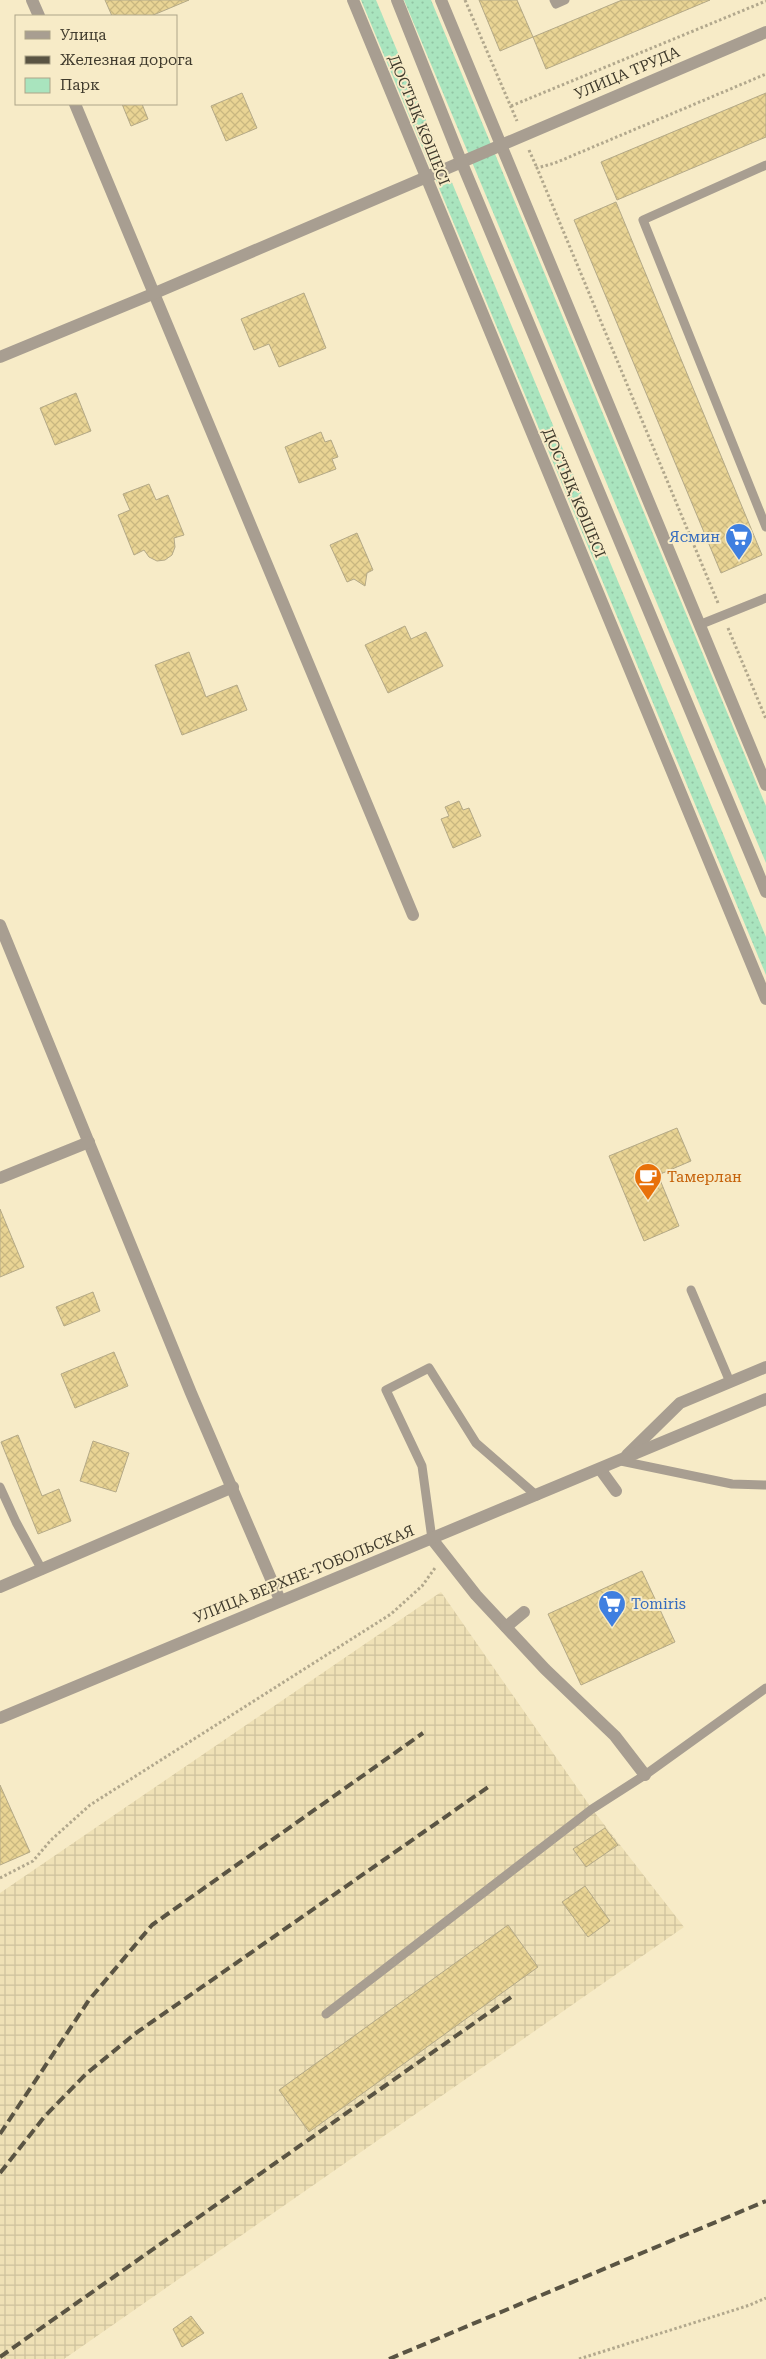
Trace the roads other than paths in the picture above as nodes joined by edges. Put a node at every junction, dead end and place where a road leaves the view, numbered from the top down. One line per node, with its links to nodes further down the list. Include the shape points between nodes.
1 (32, 0): 7 (street)
2 (353, 0): 13 (street, ДОСТЫҚ КӨШЕСІ)
3 (397, 0): 11 (street, ДОСТЫҚ КӨШЕСІ)
4 (440, 0): 10 (street)
5 (554, 0): 6 (lane, via 556,4)
6 (565, 0)
7 (39, 15)
8 (766, 32): 10 (street, УЛИЦА ТРУДА)
9 (75, 105): 14 (street)
10 (500, 145): 11 (street, УЛИЦА ТРУДА); 18 (street)
11 (461, 161): 13 (street, УЛИЦА ТРУДА); 20 (street, ДОСТЫҚ КӨШЕСІ)
12 (766, 165): 16 (lane, via 643,220)
13 (425, 176): 14 (street, УЛИЦА ТРУДА); 23 (street, ДОСТЫҚ КӨШЕСІ)
14 (155, 293): 15 (street, УЛИЦА ТРУДА); 21 (street)
15 (0, 357)
16 (766, 527)
17 (766, 598): 18 (lane)
18 (699, 625): 19 (street)
19 (766, 785)
20 (766, 892)
21 (413, 915)
22 (0, 925): 24 (street)
23 (766, 999)
24 (89, 1142): 25 (street); 34 (street)
25 (0, 1178)
26 (691, 1290): 28 (lane)
27 (766, 1366): 28 (street, УЛИЦА ВЕРХНЕ-ТОБОЛЬСКАЯ)
28 (730, 1382): 30 (street, УЛИЦА ВЕРХНЕ-ТОБОЛЬСКАЯ, via 680,1404)
29 (766, 1400): 30 (street, УЛИЦА ВЕРХНЕ-ТОБОЛЬСКАЯ)
30 (621, 1461): 31 (street, УЛИЦА ВЕРХНЕ-ТОБОЛЬСКАЯ); 32 (lane, via 732,1484)
31 (600, 1469): 35 (street); 36 (street, УЛИЦА ВЕРХНЕ-ТОБОЛЬСКАЯ)
32 (766, 1485)
33 (0, 1486): 38 (lane)
34 (233, 1487): 38 (street); 40 (street)
35 (616, 1491)
36 (537, 1496): 37 (street, УЛИЦА ВЕРХНЕ-ТОБОЛЬСКАЯ); 37 (lane, via 476,1443 429,1368 386,1390 422,1466)
37 (432, 1539): 40 (street, УЛИЦА ВЕРХНЕ-ТОБОЛЬСКАЯ); 42 (street)
38 (42, 1570): 39 (street)
39 (0, 1587)
40 (280, 1600): 44 (street, УЛИЦА ВЕРХНЕ-ТОБОЛЬСКАЯ)
41 (524, 1612): 42 (street)
42 (506, 1627): 45 (street, via 616,1736)
43 (766, 1688): 45 (lane)
44 (0, 1718)
45 (645, 1774): 46 (lane, via 592,1809)
46 (326, 2014)

